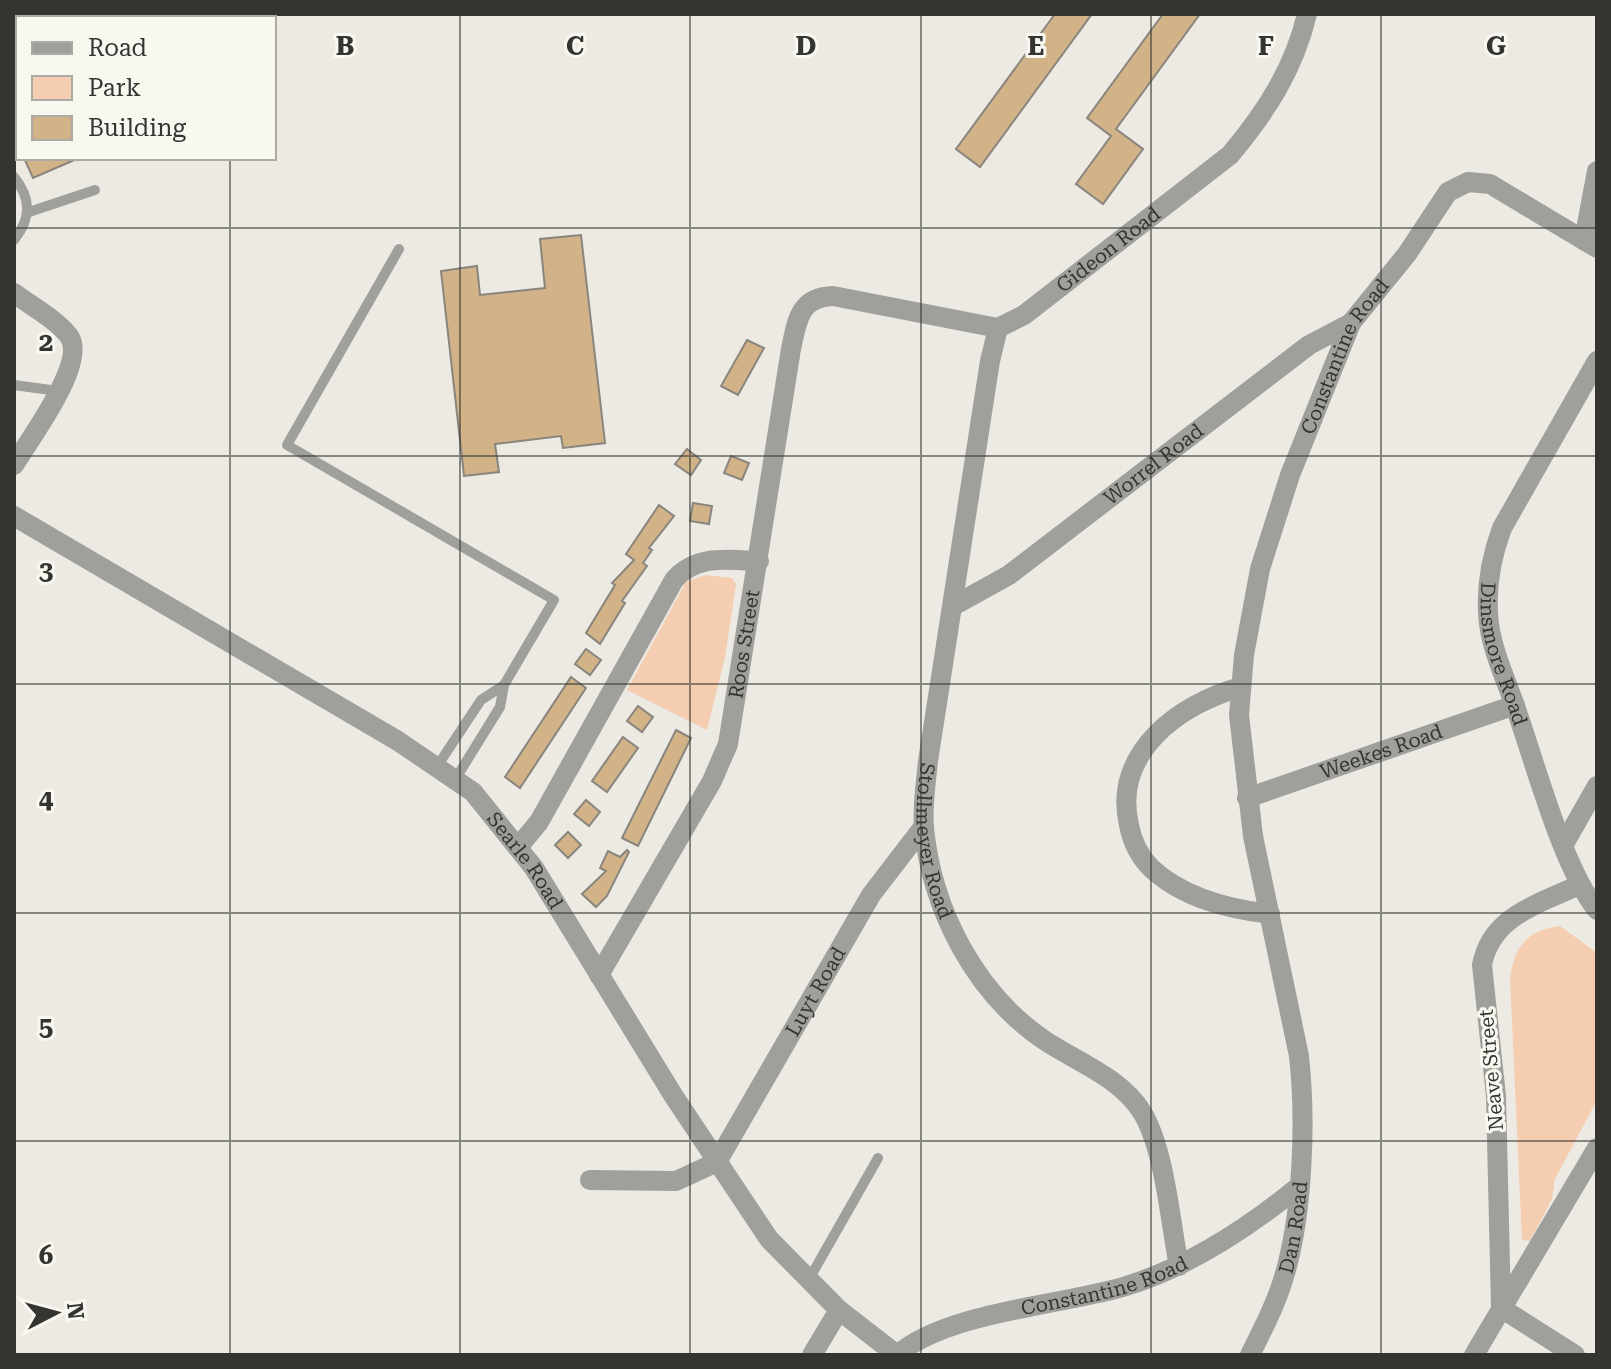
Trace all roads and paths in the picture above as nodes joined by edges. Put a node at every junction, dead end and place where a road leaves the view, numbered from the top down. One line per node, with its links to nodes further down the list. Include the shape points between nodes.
1 (1307, 14): 11 (street, Gideon Road, via 1286,75 1230,155 1024,315)
2 (1597, 171): 7 (street)
3 (14, 177): 5 (lane)
4 (95, 190): 5 (lane)
5 (29, 212): 6 (lane)
6 (14, 240)
7 (1590, 244): 10 (street, Constantine Road, via 1490,184 1457,186)
8 (399, 249): 19 (lane, via 287,445 554,600)
9 (14, 293): 14 (street, via 72,342 73,362)
10 (1351, 323): 18 (street, Worrel Road, via 1309,345 1009,575); 20 (street, Constantine Road, via 1290,475 1260,569)
11 (998, 328): 17 (street, Roos Street, via 845,298 822,297 806,304 797,318); 18 (street, Stollmeyer Road)
12 (1597, 361): 21 (street, Dinsmore Road, via 1502,528 1491,558 1489,627)
13 (14, 385): 14 (lane)
14 (58, 391): 15 (street)
15 (14, 465)
16 (14, 516): 22 (street, Searle Road)
17 (759, 561): 28 (street, via 705,560 674,580 539,822); 32 (street, Roos Street, via 721,764)
18 (953, 606): 26 (street, Stollmeyer Road, via 928,761)
19 (504, 685): 22 (lane, via 481,700); 23 (lane, via 500,707)
20 (1241, 687): 25 (street, Constantine Road); 31 (street, via 1202,699 1158,733 1131,772 1126,815 1138,852 1177,887 1224,907)
21 (1515, 705): 25 (street, Weekes Road); 27 (street, Dinsmore Road)
22 (438, 765): 23 (street, Searle Road)
23 (456, 778): 28 (street, Searle Road)
24 (1597, 786): 27 (street)
25 (1247, 798): 31 (street, Constantine Road)
26 (924, 826): 36 (street, Luyt Road, via 871,895); 39 (street, Stollmeyer Road, via 939,898 982,981 1032,1031 1109,1080 1141,1110 1153,1141)
27 (1564, 844): 29 (street, Dinsmore Road)
28 (519, 846): 32 (street, Searle Road)
29 (1579, 885): 30 (street, Dinsmore Road); 41 (street, Neave Street, via 1505,922 1487,944 1482,965 1496,1096)
30 (1597, 910)
31 (1270, 914): 33 (street, Constantine Road)
32 (599, 975): 36 (street, Searle Road)
33 (1303, 1092): 38 (street, Dan Road)
34 (1597, 1148): 41 (street)
35 (878, 1158): 40 (lane)
36 (717, 1162): 37 (street, via 676,1181); 40 (street, Searle Road, via 769,1239)
37 (590, 1180)
38 (1297, 1188): 39 (street, Constantine Road); 45 (street, Dan Road, via 1286,1270)
39 (1179, 1266): 44 (street, Constantine Road, via 1108,1291 932,1332)
40 (808, 1281): 42 (street, Searle Road)
41 (1501, 1308): 46 (street); 47 (street)
42 (839, 1310): 43 (street); 44 (street, Searle Road)
43 (812, 1355)
44 (897, 1355)
45 (1250, 1355)
46 (1474, 1355)
47 (1575, 1355)

